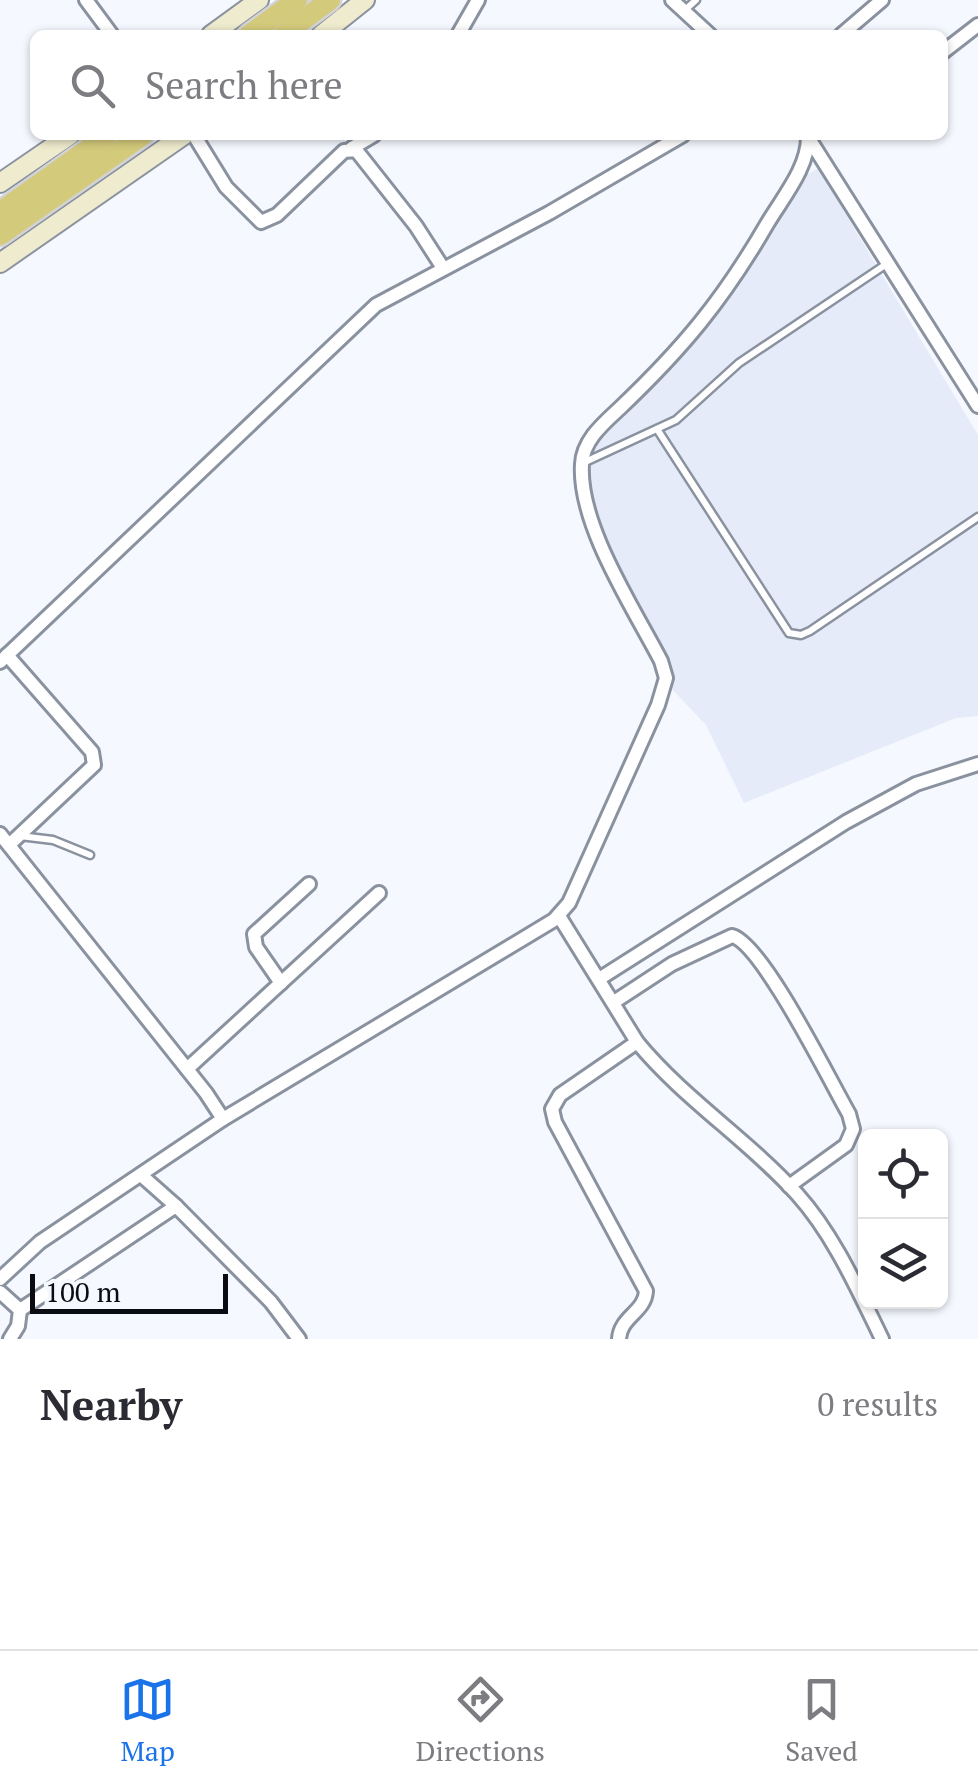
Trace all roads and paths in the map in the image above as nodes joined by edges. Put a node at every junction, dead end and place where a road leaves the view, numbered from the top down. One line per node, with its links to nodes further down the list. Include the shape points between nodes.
1 (86, 0): 12 (street)
2 (259, 0): 13 (main road)
3 (296, 0): 14 (highway)
4 (330, 0): 15 (highway)
5 (365, 0): 16 (main road)
6 (478, 0): 17 (street)
7 (672, 0): 10 (street)
8 (696, 0): 10 (lane)
9 (882, 0): 19 (street)
10 (684, 10): 18 (street)
11 (978, 25): 20 (street)
12 (108, 30)
13 (218, 30)
14 (256, 30)
15 (290, 30)
16 (327, 30)
17 (461, 30)
18 (705, 30)
19 (848, 30)
20 (948, 48)
21 (63, 140): 31 (main road)
22 (101, 140): 32 (highway)
23 (136, 140): 33 (highway)
24 (177, 140): 34 (main road)
25 (197, 140): 30 (street, via 226,187 262,222)
26 (366, 140): 30 (street)
27 (674, 140): 36 (street)
28 (807, 140): 39 (street, via 803,164 729,288 673,356 600,427)
29 (811, 140): 35 (street)
30 (352, 148): 36 (street)
31 (0, 184)
32 (0, 212)
33 (0, 234)
34 (0, 262)
35 (890, 262): 37 (street); 38 (lane, via 738,363 690,410)
36 (443, 268): 41 (street, via 356,320)
37 (978, 406)
38 (657, 429): 39 (lane); 40 (lane, via 789,633 810,631)
39 (582, 463): 47 (street, via 593,528 666,678 644,742)
40 (978, 517)
41 (4, 659): 43 (street, via 94,758 91,772)
42 (978, 764): 48 (street, via 916,784 863,812)
43 (9, 838): 44 (lane, via 53,840); 52 (street)
44 (90, 855)
45 (309, 884): 49 (street, via 254,934)
46 (379, 893): 49 (street)
47 (559, 916): 48 (street); 53 (street)
48 (599, 979): 50 (street)
49 (281, 983): 52 (street)
50 (614, 1002): 51 (street); 55 (street, via 683,958 732,936 744,940 774,982 853,1129 846,1145)
51 (637, 1042): 55 (street, via 677,1088); 62 (street, via 560,1096 552,1109 646,1291)
52 (187, 1068): 53 (street)
53 (223, 1119): 54 (street)
54 (141, 1174): 56 (street); 57 (street, via 40,1242)
55 (789, 1186): 63 (street, via 848,1271)
56 (176, 1206): 59 (street); 61 (street)
57 (0, 1279)
58 (0, 1292): 59 (street)
59 (20, 1310): 60 (street)
60 (10, 1339)
61 (299, 1339)
62 (619, 1339)
63 (882, 1339)

